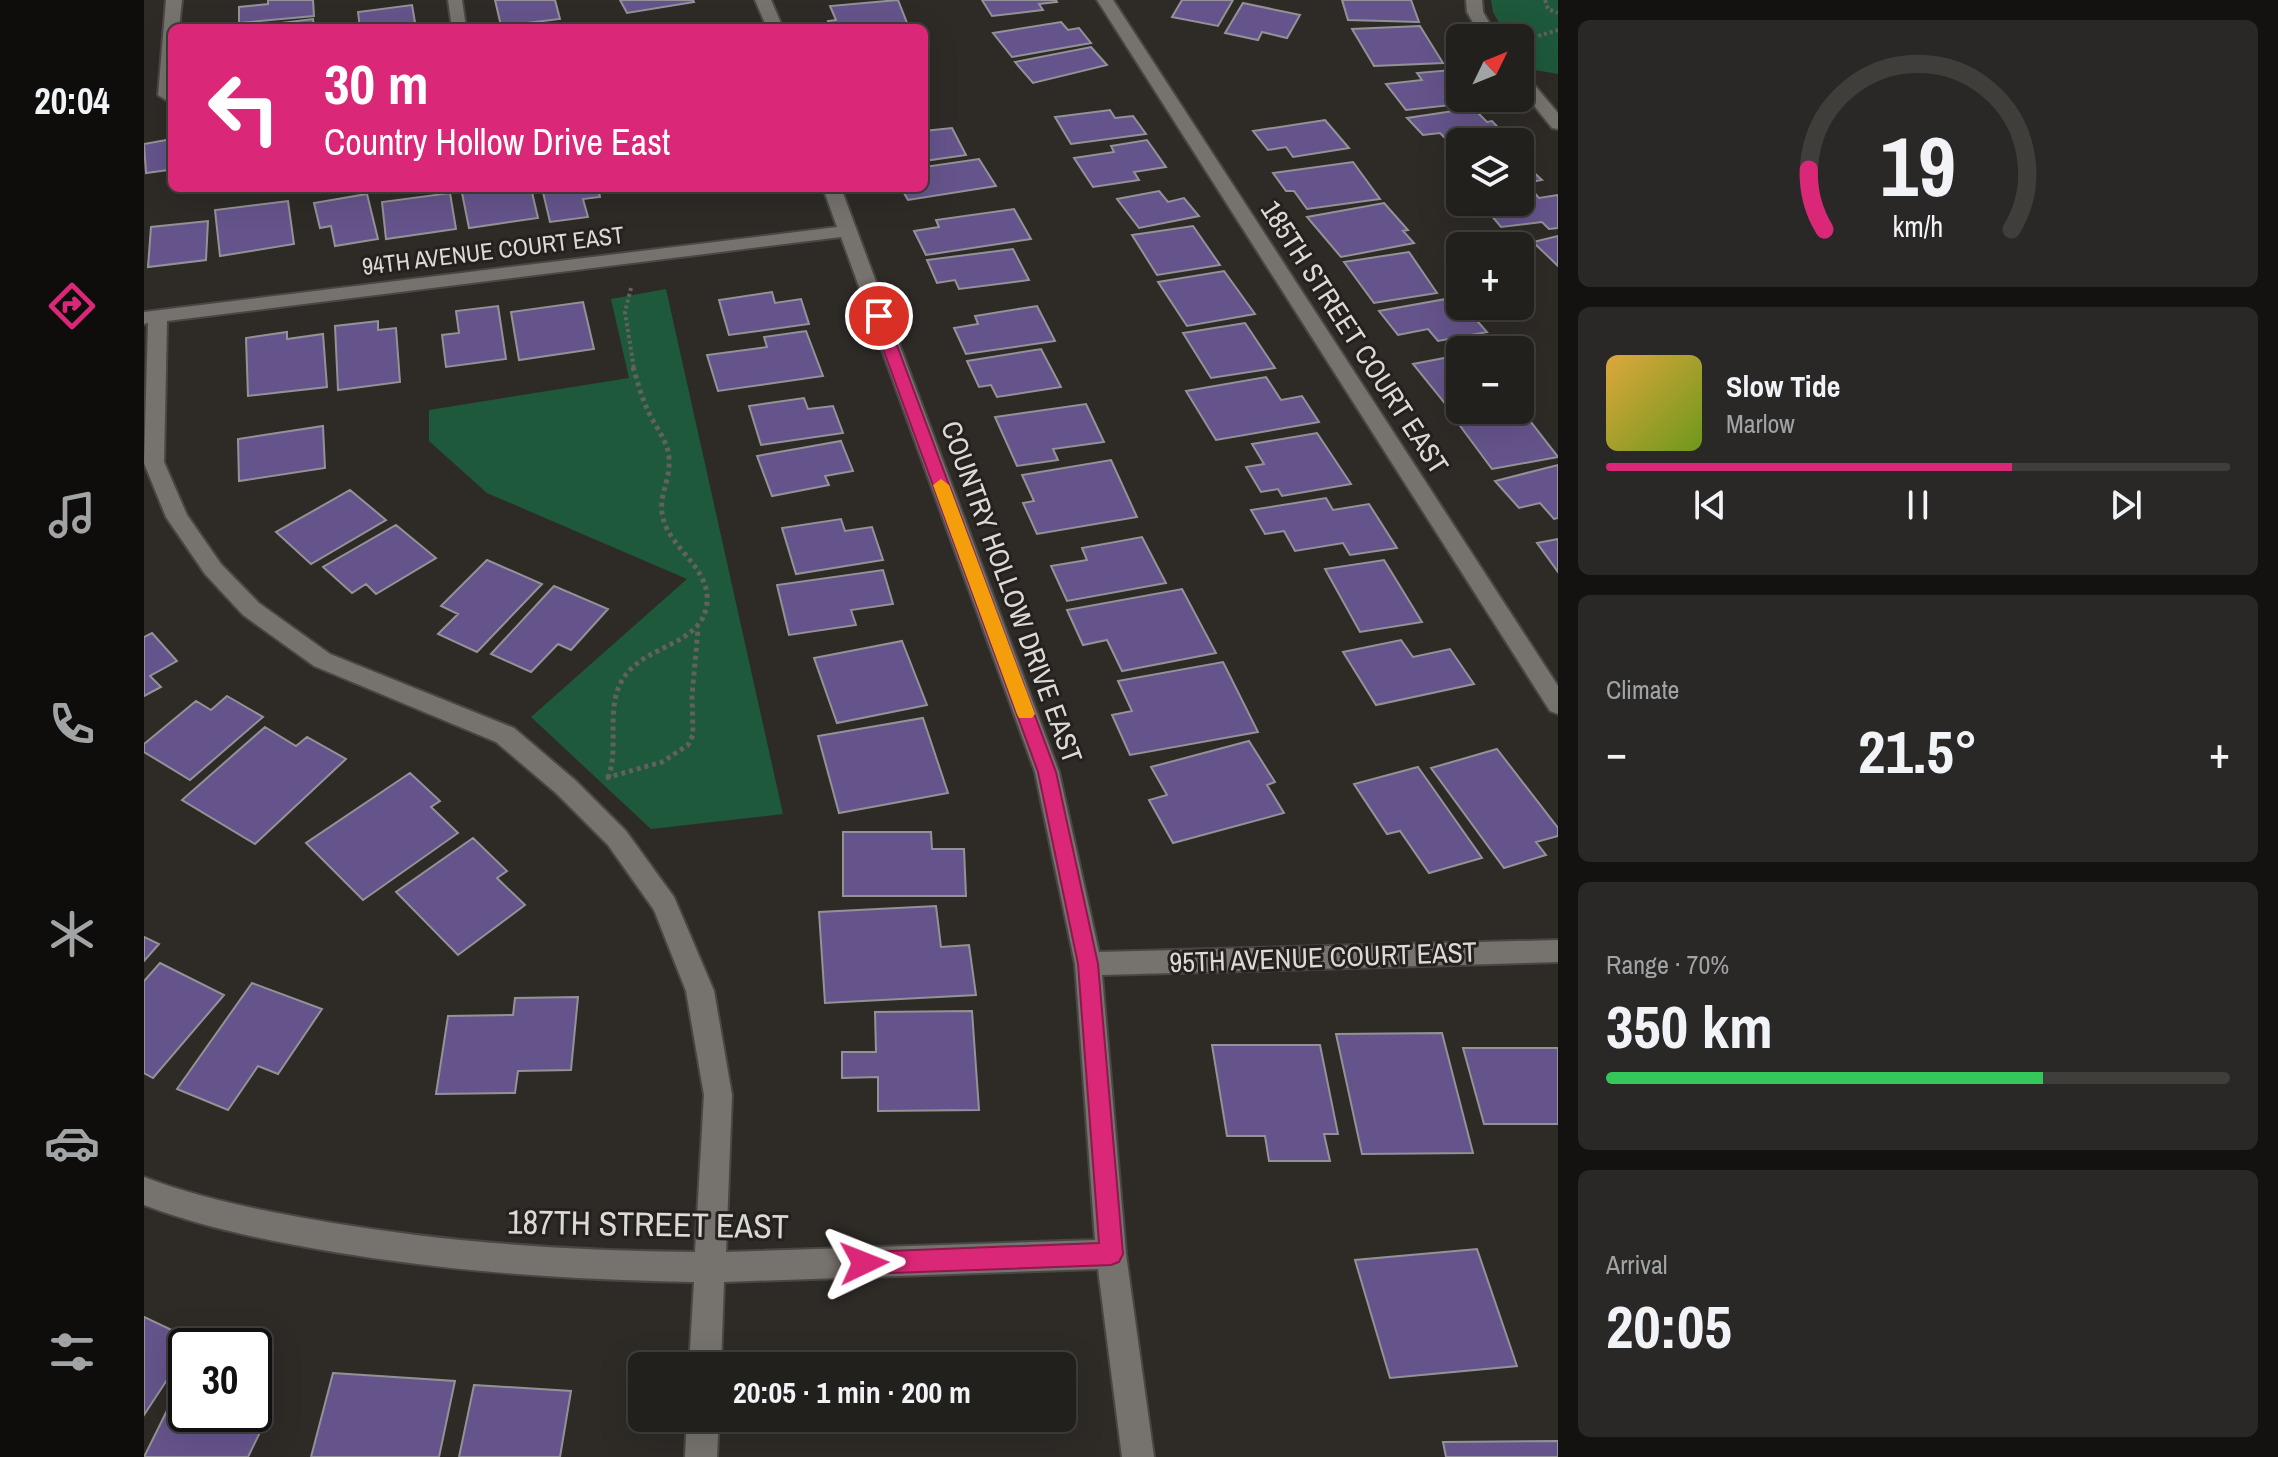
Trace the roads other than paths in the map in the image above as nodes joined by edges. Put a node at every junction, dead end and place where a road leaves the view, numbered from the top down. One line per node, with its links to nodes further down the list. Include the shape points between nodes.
1 (174, 0): 6 (street)
2 (455, 0): 7 (lane)
3 (763, 0): 8 (street)
4 (1105, 0): 17 (street, 185TH STREET COURT EAST)
5 (1474, 0): 9 (street)
6 (173, 24)
7 (458, 24)
8 (773, 24)
9 (1482, 24)
10 (1558, 94): 12 (street)
11 (1534, 95): 12 (street)
12 (1540, 102): 13 (street)
13 (1558, 124)
14 (833, 192): 15 (street, COUNTRY HOLLOW DRIVE EAST)
15 (847, 231): 16 (street, 94TH AVENUE COURT EAST); 19 (street, COUNTRY HOLLOW DRIVE EAST, via 1047,772)
16 (151, 317): 22 (street, via 154,462 177,517 213,569 251,609 322,660 505,735 617,838 665,905 700,991 718,1095)
17 (1558, 705)
18 (1558, 951): 19 (street, 95TH AVENUE COURT EAST)
19 (1088, 964): 21 (street, COUNTRY HOLLOW DRIVE EAST)
20 (144, 1191): 22 (street, 187TH STREET EAST, via 191,1210 381,1248 581,1267)
21 (1111, 1254): 22 (street, 187TH STREET EAST); 26 (street, COUNTRY HOLLOW DRIVE EAST)
22 (709, 1268): 23 (street)
23 (706, 1352)
24 (702, 1432): 25 (street)
25 (701, 1457)
26 (1138, 1457)

